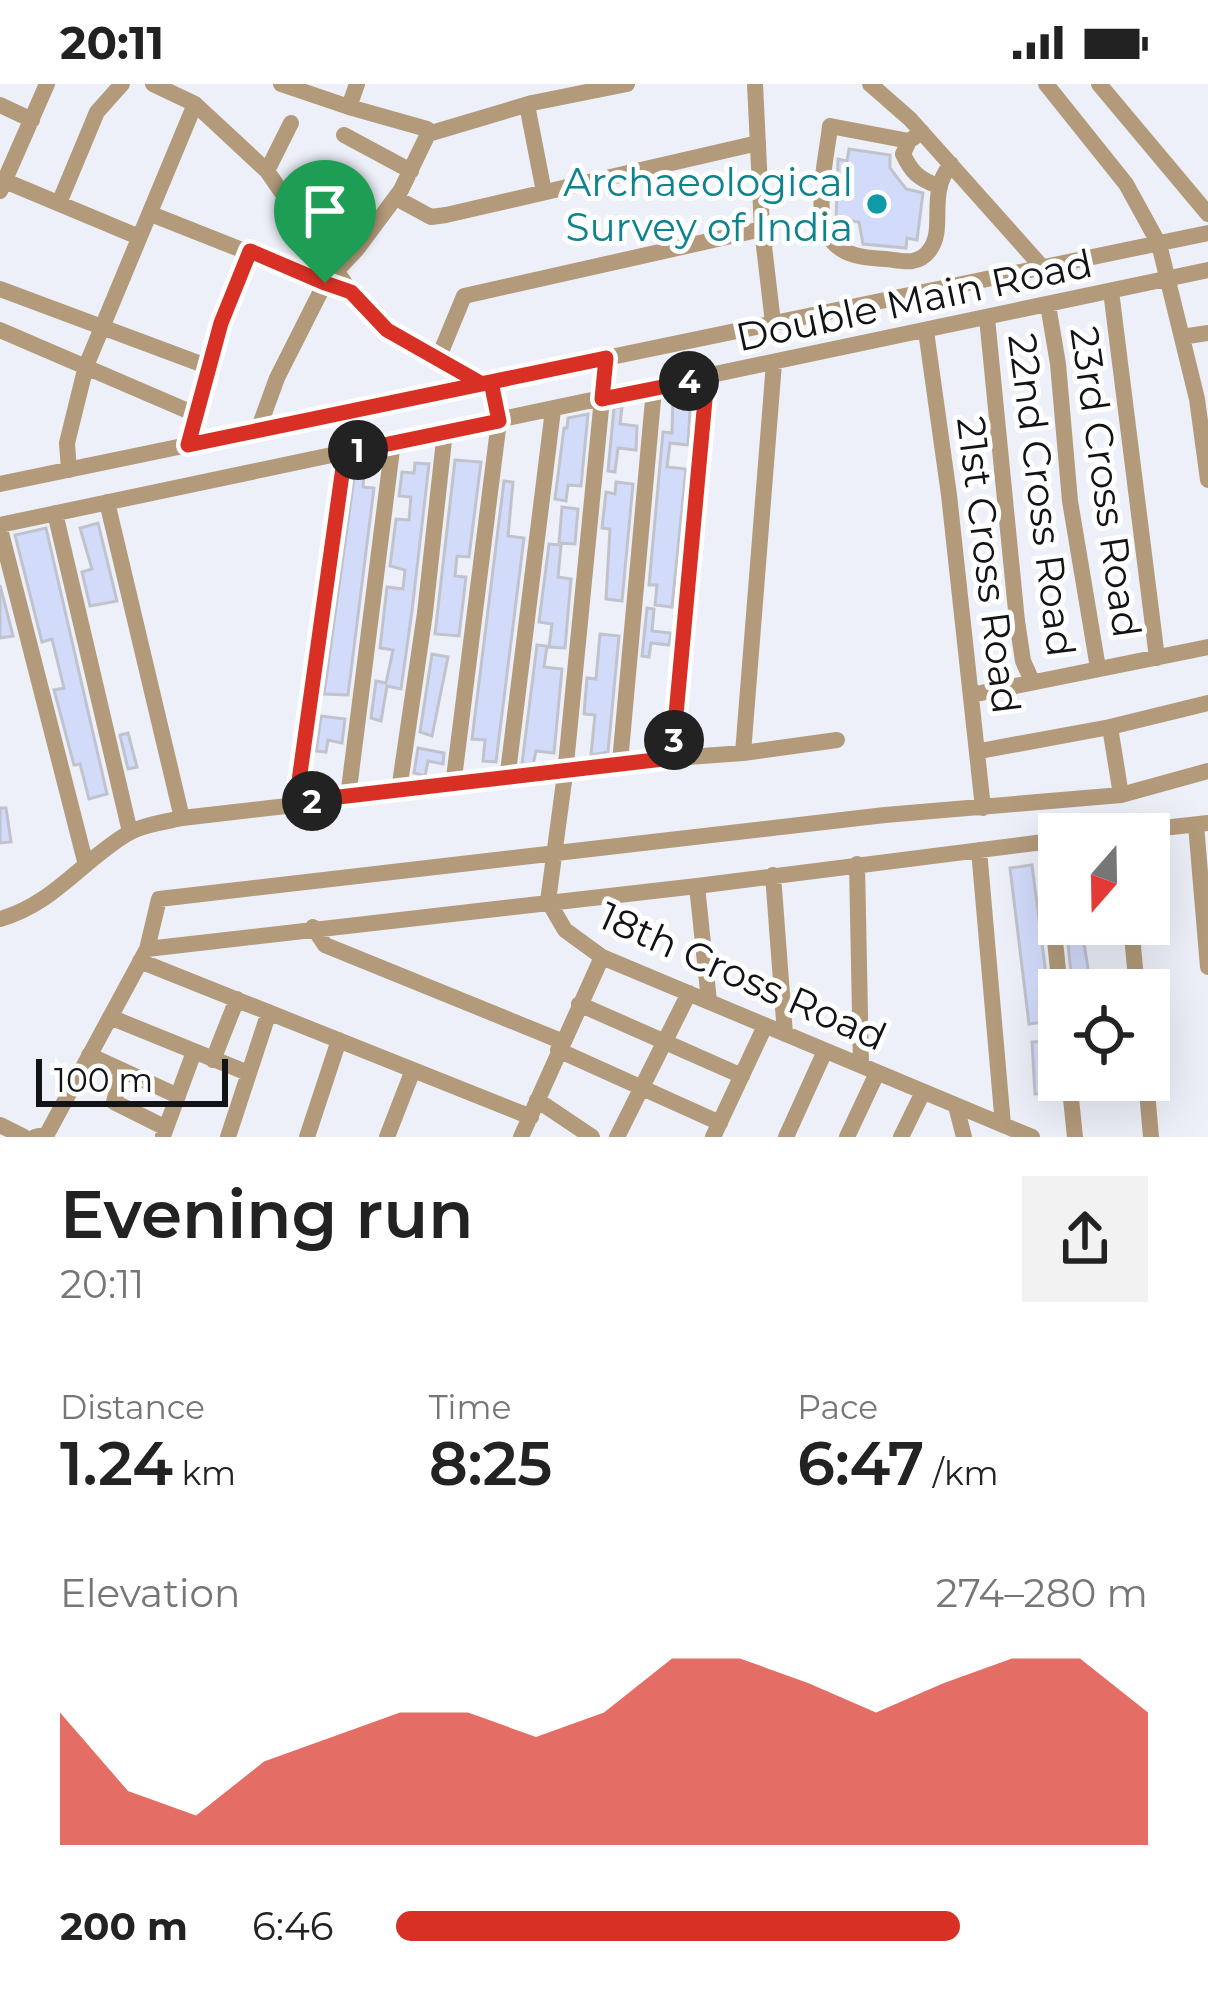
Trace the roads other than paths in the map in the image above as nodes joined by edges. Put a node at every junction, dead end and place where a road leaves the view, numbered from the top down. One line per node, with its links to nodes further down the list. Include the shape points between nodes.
1 (47, 84): 15 (street)
2 (122, 84): 28 (street, via 97,112)
3 (153, 84): 11 (street)
4 (281, 84): 14 (street)
5 (357, 84): 14 (street)
6 (627, 84): 12 (street)
7 (755, 84): 20 (street)
8 (871, 84): 19 (street)
9 (1046, 84): 34 (street, via 1126,184)
10 (1099, 84): 30 (street)
11 (185, 95): 22 (street); 29 (street)
12 (526, 105): 17 (street); 26 (street)
13 (0, 106): 15 (street)
14 (349, 107): 17 (street)
15 (32, 120): 24 (street)
16 (291, 123): 22 (street)
17 (428, 134): 23 (street)
18 (344, 135): 23 (street)
19 (915, 137): 21 (street); 25 (street, via 903,154 908,166); 25 (street, via 830,126 822,216 829,240 845,253 913,262 935,239)
20 (758, 143): 26 (street); 31 (street)
21 (951, 164): 25 (street); 36 (street)
22 (267, 171): 38 (street)
23 (411, 171): 27 (street)
24 (3, 186): 28 (street)
25 (938, 186)
26 (544, 192): 27 (street, via 431,217)
27 (395, 198): 38 (street)
28 (59, 203): 33 (street)
29 (151, 214): 33 (street); 35 (street)
30 (1208, 214)
31 (762, 229): 44 (street); 51 (street, via 464,296)
32 (1208, 233): 34 (street, Double Main Road)
33 (140, 237): 45 (street)
34 (1159, 244): 36 (street, Double Main Road); 39 (street)
35 (250, 251): 38 (street); 54 (street)
36 (1042, 268): 44 (street, Double Main Road)
37 (1208, 271): 39 (street, Double Main Road)
38 (331, 277): 51 (street, via 387,330); 63 (street)
39 (1168, 278): 41 (street, Double Main Road); 49 (street)
40 (0, 289): 45 (street)
41 (1111, 291): 42 (street, Double Main Road); 75 (street)
42 (1048, 305): 43 (street, Double Main Road); 76 (street, 23rd Cross Road)
43 (987, 318): 47 (street, Double Main Road); 77 (street, 22nd Cross Road, via 1017,621)
44 (773, 323): 50 (street, Double Main Road)
45 (104, 325): 53 (street); 54 (street)
46 (0, 330): 53 (street)
47 (926, 331): 52 (street, Double Main Road); 78 (street, 21st Cross Road)
48 (1208, 333): 49 (street)
49 (1182, 338): 58 (street)
50 (606, 358): 56 (street, Double Main Road); 59 (street, 18th Cross Road)
51 (438, 359): 56 (street)
52 (774, 363): 55 (street, Double Main Road); 83 (street)
53 (86, 366): 61 (street); 68 (street)
54 (209, 367): 61 (street)
55 (707, 378): 57 (street, Double Main Road); 84 (street)
56 (486, 383): 62 (street); 63 (street, Double Main Road)
57 (654, 388): 59 (street, Double Main Road); 85 (street)
58 (1203, 398): 69 (street)
59 (602, 399): 60 (street, Double Main Road); 87 (street, 18th Cross Road)
60 (553, 410): 62 (street, Double Main Road); 88 (street)
61 (195, 414): 66 (street)
62 (499, 421): 64 (street, Double Main Road); 89 (street)
63 (258, 430): 66 (street, Double Main Road)
64 (445, 431): 65 (street, Double Main Road); 90 (street)
65 (393, 442): 67 (street, Double Main Road); 92 (street)
66 (188, 445): 68 (street, Double Main Road)
67 (345, 453): 71 (street, Double Main Road); 93 (street)
68 (69, 470): 70 (street, Double Main Road)
69 (1208, 480)
70 (0, 484)
71 (107, 502): 72 (street, Double Main Road); 95 (street)
72 (55, 513): 73 (street, Double Main Road); 98 (street)
73 (0, 527): 103 (street)
74 (1208, 647): 75 (street)
75 (1157, 658): 76 (street)
76 (1098, 668): 77 (street)
77 (1032, 681): 78 (street)
78 (971, 695): 82 (street, 21st Cross Road)
79 (1208, 703): 80 (street)
80 (1111, 727): 82 (street); 91 (street)
81 (837, 740): 83 (street)
82 (980, 751): 94 (street, 21st Cross Road)
83 (743, 753): 84 (street)
84 (672, 758): 85 (street)
85 (620, 762): 87 (street)
86 (1208, 771): 91 (street)
87 (565, 774): 88 (street); 101 (street, 18th Cross Road)
88 (506, 780): 89 (street)
89 (453, 786): 90 (street)
90 (399, 790): 92 (street)
91 (1121, 794): 94 (street)
92 (348, 797): 93 (street)
93 (296, 802): 95 (street)
94 (983, 808): 101 (street)
95 (182, 818): 98 (street)
96 (1202, 824): 97 (street); 111 (street)
97 (1170, 828)
98 (130, 832): 103 (street)
99 (1038, 842): 100 (street)
100 (979, 850): 102 (street); 139 (street)
101 (555, 853): 106 (street, 18th Cross Road); 109 (street, via 159,899)
102 (857, 864): 104 (street); 127 (street)
103 (86, 866): 107 (street, via 22,913)
104 (773, 875): 105 (street); 119 (street)
105 (698, 886): 106 (street); 114 (street)
106 (548, 901): 108 (street); 110 (street, 18th Cross Road, via 565,930)
107 (0, 919)
108 (313, 927): 109 (street); 122 (street, via 325,945)
109 (144, 955): 113 (street); 117 (street)
110 (602, 957): 112 (street, 18th Cross Road); 115 (street)
111 (1208, 967)
112 (689, 993): 114 (street, 18th Cross Road); 121 (street)
113 (237, 999): 116 (street); 126 (street)
114 (709, 1001): 118 (street, 18th Cross Road)
115 (579, 1004): 121 (street); 122 (street)
116 (268, 1012): 120 (street); 130 (street)
117 (110, 1017): 124 (street); 125 (street)
118 (766, 1026): 119 (street, 18th Cross Road); 131 (street)
119 (785, 1034): 123 (street, 18th Cross Road)
120 (339, 1040): 129 (street); 146 (street)
121 (665, 1040): 131 (street); 132 (street)
122 (559, 1045): 132 (street); 137 (street)
123 (825, 1051): 127 (street, 18th Cross Road); 151 (street)
124 (194, 1052): 126 (street); 134 (street)
125 (89, 1055): 128 (street); 143 (street)
126 (213, 1060): 130 (street)
127 (869, 1069): 133 (street, 18th Cross Road); 152 (street)
128 (122, 1070): 134 (street); 142 (street, via 114,1102)
129 (413, 1070): 137 (street); 147 (street)
130 (248, 1073): 144 (street)
131 (742, 1076): 141 (street)
132 (641, 1087): 141 (street); 150 (street)
133 (923, 1092): 138 (street, 18th Cross Road); 153 (street)
134 (178, 1096): 142 (street)
135 (1071, 1101): 155 (street)
136 (1147, 1101): 156 (street)
137 (534, 1109): 148 (street); 149 (street)
138 (958, 1125): 139 (street, 18th Cross Road)
139 (1003, 1125): 154 (street, 18th Cross Road)
140 (0, 1126): 145 (street)
141 (717, 1130)
142 (166, 1134)
143 (40, 1136)
144 (232, 1136)
145 (24, 1137)
146 (307, 1137)
147 (386, 1137)
148 (521, 1137)
149 (592, 1137)
150 (617, 1137)
151 (786, 1137)
152 (848, 1137)
153 (901, 1137)
154 (1032, 1137)
155 (1075, 1137)
156 (1151, 1137)

